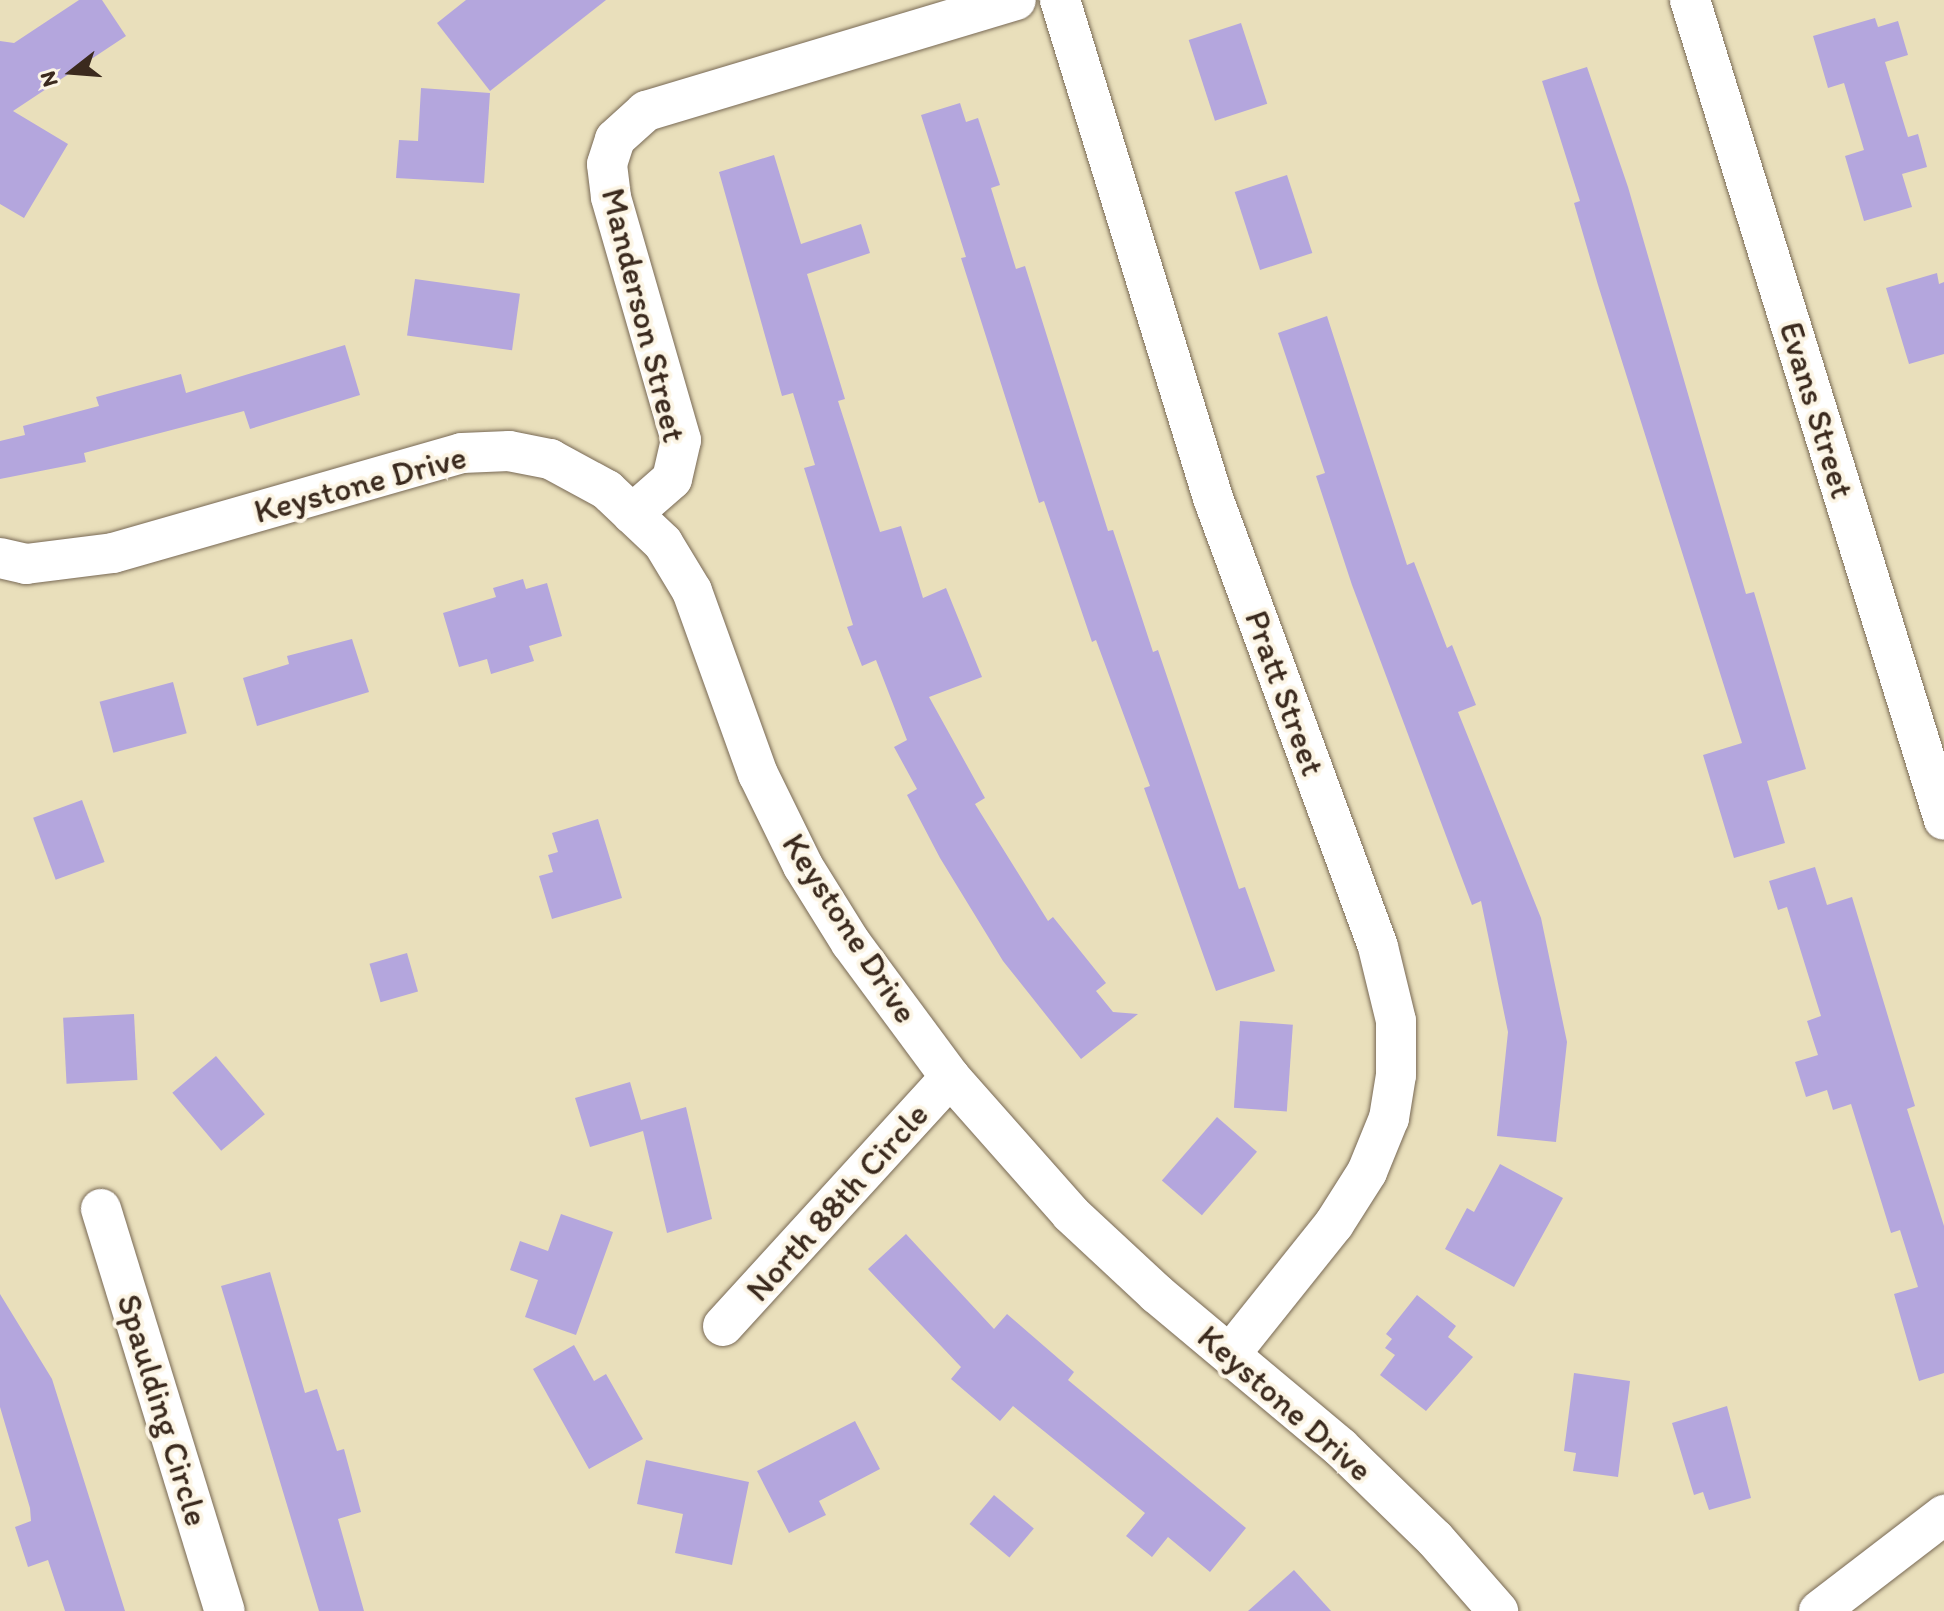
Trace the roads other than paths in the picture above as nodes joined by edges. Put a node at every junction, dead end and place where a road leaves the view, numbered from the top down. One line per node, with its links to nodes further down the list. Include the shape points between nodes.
1 (1016, 0): 4 (street, Manderson Street, via 646,111 615,139 607,164 611,197 681,440 672,479)
2 (1060, 0): 10 (street, Pratt Street, via 1213,498 1378,947 1396,1021 1389,1118 1367,1172 1334,1224)
3 (1690, 0): 6 (street, Evans Street)
4 (632, 514): 5 (street, Keystone Drive, via 587,476 550,459 509,451 462,453 113,553 26,564); 7 (street, Keystone Drive, via 663,543 692,591 758,774 803,866 851,943)
5 (0, 558)
6 (1944, 820)
7 (950, 1077): 9 (street, North 88th Circle); 10 (street, Keystone Drive, via 1071,1214)
8 (101, 1209): 12 (street, Spaulding Circle)
9 (723, 1326)
10 (1231, 1353): 13 (street, Keystone Drive, via 1414,1518)
11 (1944, 1515): 14 (street)
12 (225, 1611)
13 (1498, 1611)
14 (1819, 1611)

